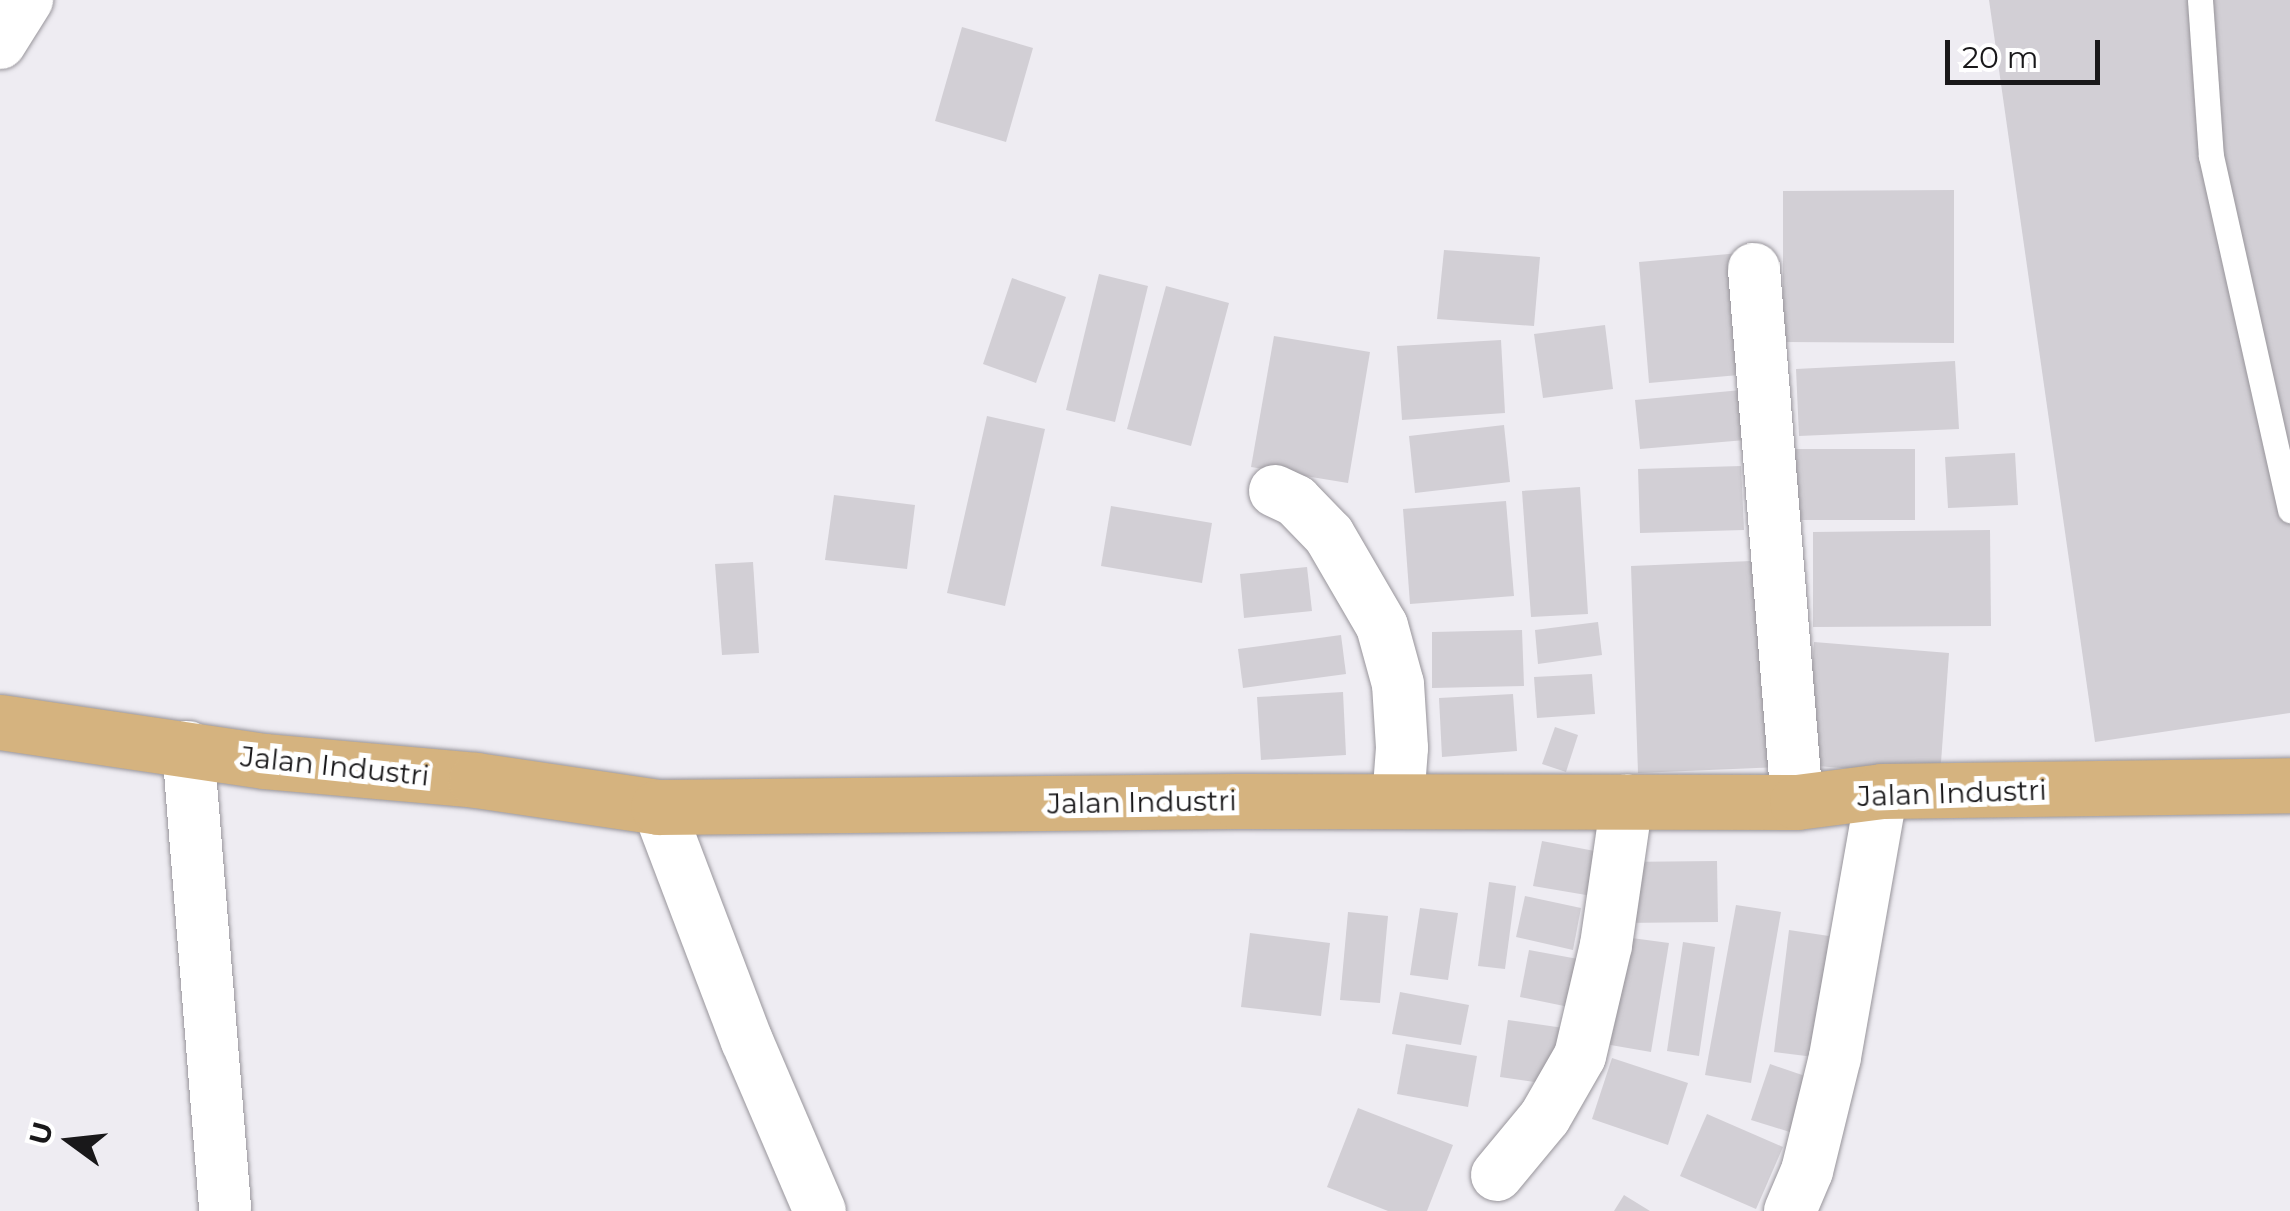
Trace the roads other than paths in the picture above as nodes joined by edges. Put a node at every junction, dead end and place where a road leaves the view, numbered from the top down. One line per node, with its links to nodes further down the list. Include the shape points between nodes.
1 (27, 0): 3 (street)
2 (2200, 0): 6 (lane, via 2211,156)
3 (0, 43)
4 (1754, 269): 13 (street)
5 (1276, 491): 11 (street, via 1296,501 1329,535 1382,626 1398,684)
6 (2290, 510)
7 (0, 722): 8 (main road, Jalan Industri)
8 (188, 747): 14 (main road, Jalan Industri); 16 (street)
9 (2290, 785): 10 (main road, Jalan Industri)
10 (1882, 791): 13 (main road, Jalan Industri); 18 (street, via 1836,1057)
11 (1398, 801): 12 (main road, Jalan Industri); 14 (main road, Jalan Industri)
12 (1627, 801): 13 (main road, Jalan Industri); 15 (street, via 1606,945 1580,1056 1545,1117)
13 (1798, 802)
14 (658, 807): 17 (street)
15 (1496, 1175)
16 (225, 1211)
17 (820, 1211)
18 (1790, 1211)

